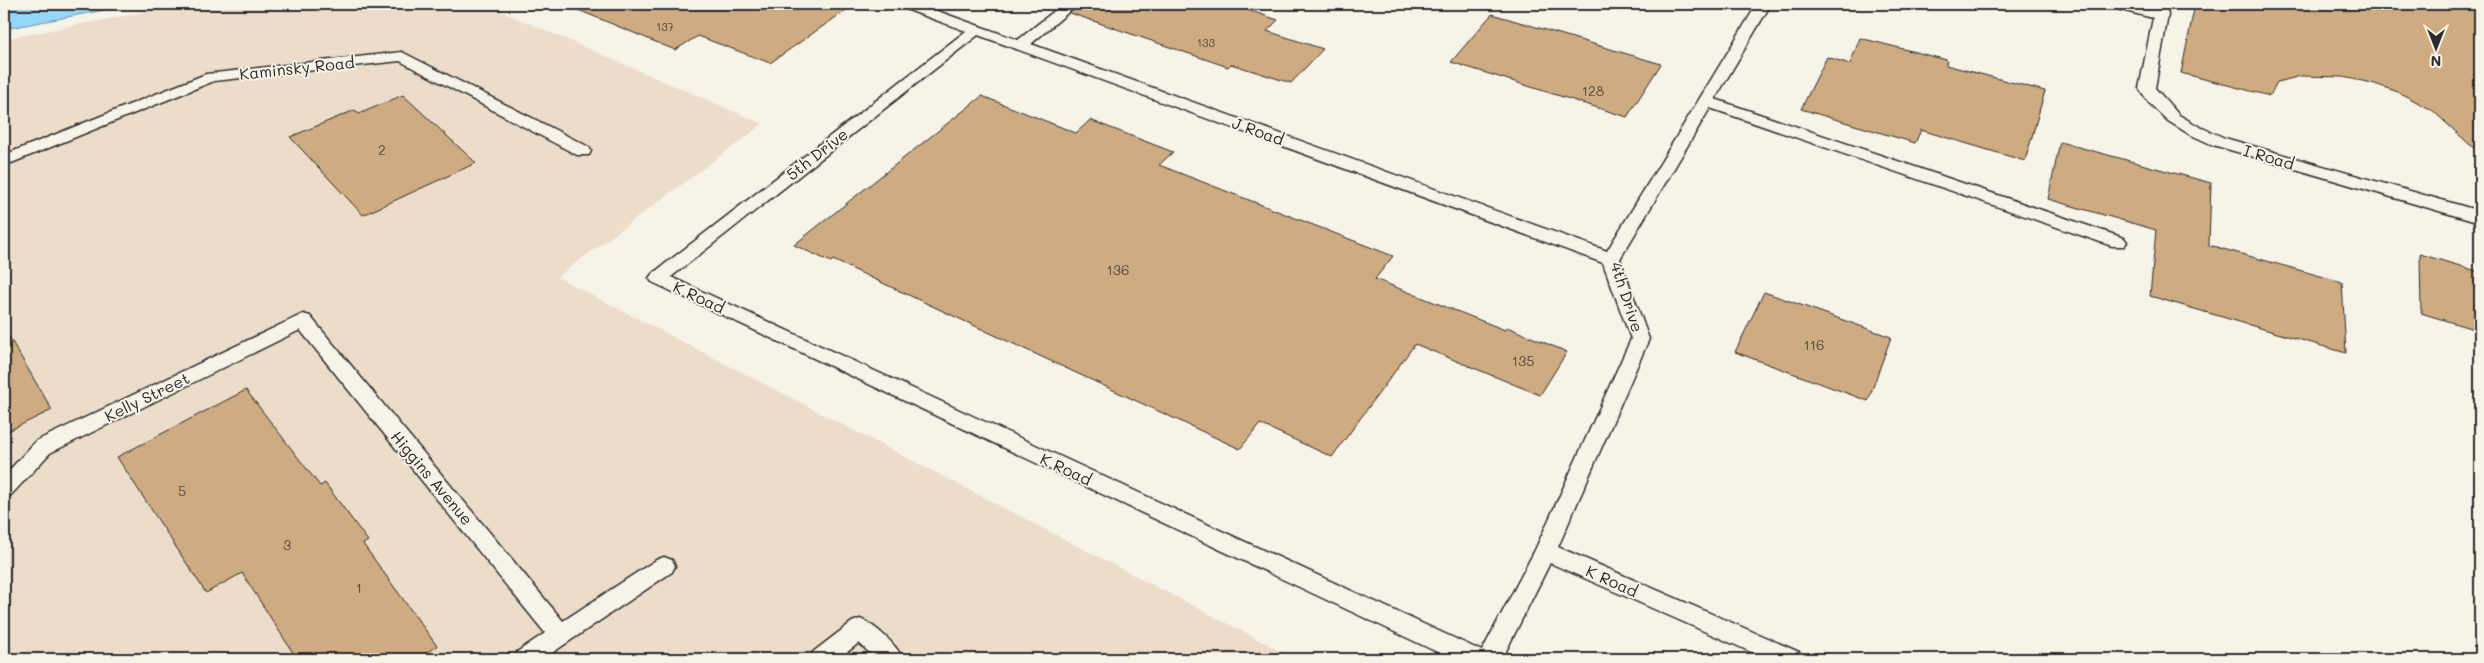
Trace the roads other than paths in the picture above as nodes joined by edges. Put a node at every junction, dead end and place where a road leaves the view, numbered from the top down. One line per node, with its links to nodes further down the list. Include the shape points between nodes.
1 (905, 4): 6 (lane, J Road)
2 (1071, 4): 7 (lane)
3 (1764, 4): 8 (lane, 4th Drive)
4 (2114, 4): 5 (lane)
5 (2160, 10): 11 (lane, I Road, via 2147,88 2158,107 2176,121 2199,135 2232,146)
6 (976, 30): 7 (lane, J Road); 14 (lane, 5th Drive)
7 (1021, 44): 13 (lane, J Road)
8 (1706, 101): 12 (lane); 13 (lane, 4th Drive)
9 (583, 151): 10 (lane, Kaminsky Road, via 402,56 211,78)
10 (4, 161)
11 (2480, 217)
12 (2118, 242)
13 (1611, 259): 17 (lane, 4th Drive, via 1640,340)
14 (658, 278): 23 (lane, K Road)
15 (302, 321): 16 (lane, Kelly Street, via 43,447); 19 (lane, Higgins Avenue)
16 (4, 489)
17 (1544, 551): 24 (lane); 25 (lane, K Road)
18 (664, 566): 19 (lane)
19 (561, 635): 20 (lane)
20 (525, 659)
21 (821, 659): 22 (lane, via 860,629)
22 (892, 659)
23 (1474, 659)
24 (1490, 659)
25 (1791, 659)

